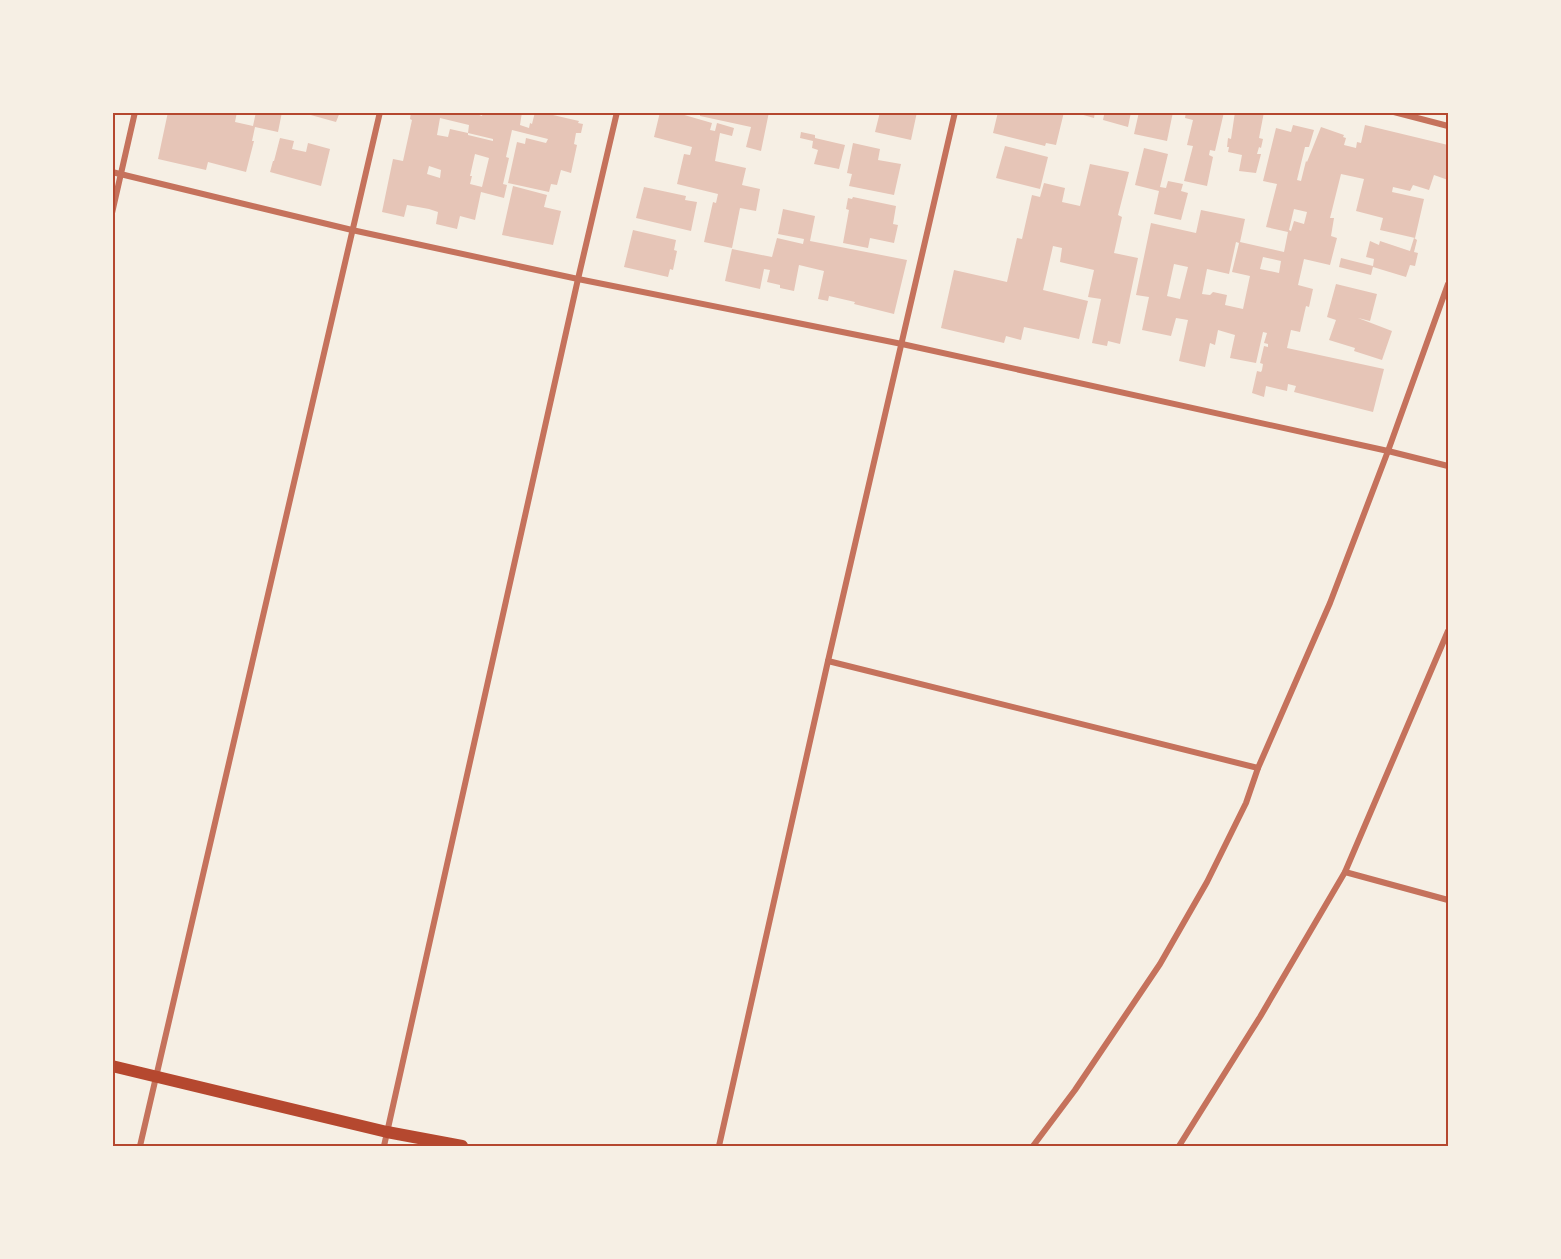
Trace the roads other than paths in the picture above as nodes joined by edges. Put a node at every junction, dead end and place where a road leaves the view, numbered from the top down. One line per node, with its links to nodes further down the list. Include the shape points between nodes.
1 (135, 112): 8 (street)
2 (380, 112): 10 (street)
3 (618, 112): 11 (street)
4 (955, 112): 13 (street)
5 (1394, 112): 6 (street)
6 (1449, 126)
7 (112, 172): 8 (street)
8 (122, 174): 9 (street); 10 (street)
9 (112, 213)
10 (352, 230): 11 (street); 22 (street)
11 (578, 279): 13 (street); 23 (street)
12 (1449, 284): 14 (street)
13 (902, 344): 14 (street); 17 (street)
14 (1388, 451): 15 (street); 18 (street, via 1330,603)
15 (1449, 466)
16 (1449, 631): 19 (street)
17 (828, 661): 18 (street); 27 (street)
18 (1258, 768): 28 (street, via 1246,803 1207,882 1160,964)
19 (1345, 872): 20 (street); 29 (street)
20 (1449, 900)
21 (112, 1066): 22 (main road)
22 (156, 1076): 23 (main road); 24 (street)
23 (387, 1132): 25 (street); 26 (main road)
24 (140, 1146)
25 (384, 1146)
26 (462, 1146)
27 (718, 1146)
28 (1033, 1146)
29 (1179, 1146)

